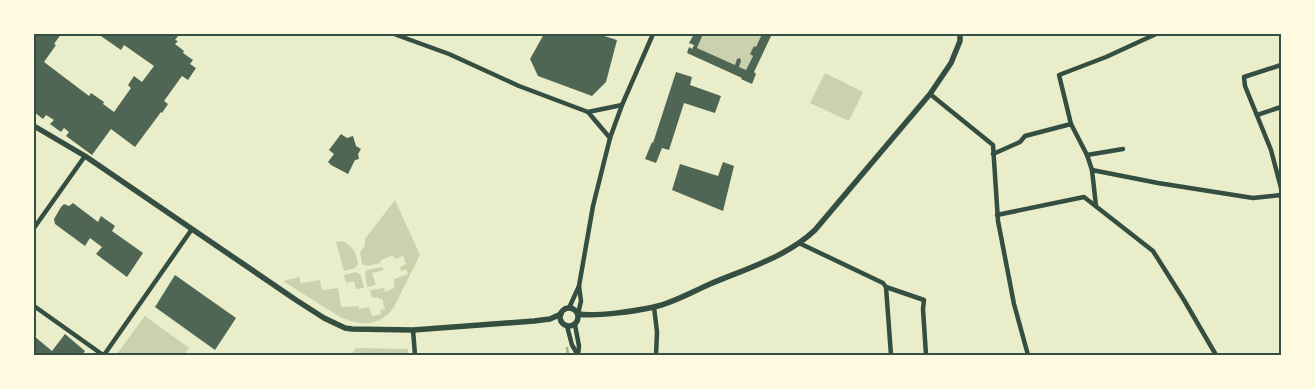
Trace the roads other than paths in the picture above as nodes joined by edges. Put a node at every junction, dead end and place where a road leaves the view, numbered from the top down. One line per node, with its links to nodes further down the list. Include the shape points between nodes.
1 (394, 34): 9 (street)
2 (653, 34): 7 (street)
3 (960, 34): 6 (street, via 951,63)
4 (1156, 34): 11 (street, via 1059,75)
5 (1281, 65): 10 (street, via 1244,77)
6 (930, 94): 15 (street, via 993,145); 25 (street, via 815,230)
7 (622, 105): 9 (street); 13 (street)
8 (1281, 107): 10 (street)
9 (588, 112): 13 (street)
10 (1257, 115): 19 (street)
11 (1071, 124): 15 (street, via 1025,136 1020,142); 16 (street)
12 (34, 126): 17 (street)
13 (610, 138): 26 (street, via 593,206)
14 (1123, 149): 16 (street)
15 (993, 154): 22 (street)
16 (1087, 154): 18 (street)
17 (85, 156): 23 (street); 24 (street)
18 (1092, 170): 20 (street, via 1253,198); 21 (street)
19 (1281, 188)
20 (1281, 195)
21 (1096, 206): 22 (street, via 1084,197); 44 (street, via 1153,251)
22 (998, 215): 43 (street, via 1014,304)
23 (34, 228)
24 (192, 229): 36 (street, via 338,325 352,329); 37 (street)
25 (799, 243): 27 (street); 29 (street)
26 (579, 286): 30 (street); 31 (street, via 581,301)
27 (886, 287): 41 (street); 42 (street, via 924,300)
28 (34, 306): 37 (street)
29 (654, 307): 32 (street); 40 (street)
30 (569, 308): 31 (street); 33 (street, via 564,310)
31 (578, 314): 32 (street); 34 (street)
32 (591, 315): 34 (street)
33 (561, 318): 35 (street); 36 (street)
34 (576, 323): 35 (street); 39 (street)
35 (567, 326): 39 (street)
36 (413, 330): 38 (street)
37 (103, 355)
38 (416, 355)
39 (578, 355)
40 (656, 355)
41 (891, 355)
42 (926, 355)
43 (1028, 355)
44 (1216, 355)

